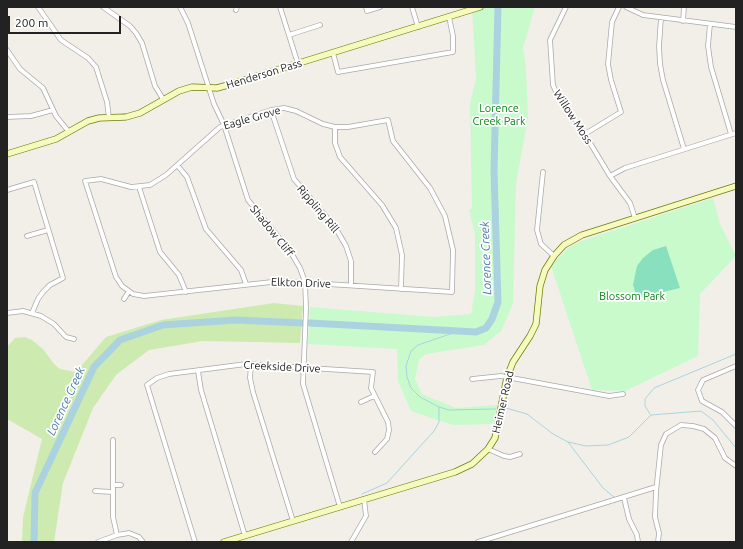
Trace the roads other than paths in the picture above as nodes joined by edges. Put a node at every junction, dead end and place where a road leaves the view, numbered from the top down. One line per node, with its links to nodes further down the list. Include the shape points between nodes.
1 (38, 7): 29 (street, via 61,40 88,58 96,67 107,102)
2 (103, 7): 25 (street, via 136,32 155,86)
3 (180, 7): 24 (street, Shadow Cliff, via 188,22)
4 (280, 7): 20 (street)
5 (380, 7): 12 (street)
6 (412, 7): 18 (street)
7 (480, 7): 13 (street, Henderson Pass)
8 (566, 7): 34 (street, Willow Moss, via 550,40 553,85 557,96)
9 (619, 7): 34 (street, via 612,22 608,64 621,112)
10 (626, 7): 14 (street, via 639,14)
11 (684, 7): 15 (street)
12 (366, 9)
13 (449, 17): 18 (street, Henderson Pass); 22 (street, via 453,52 338,72)
14 (661, 18): 15 (street); 35 (street, via 660,64)
15 (683, 21): 16 (street)
16 (710, 24): 19 (street); 33 (street, via 708,46 711,67)
17 (320, 26): 20 (street)
18 (418, 27): 22 (street, Henderson Pass)
19 (736, 27)
20 (289, 35): 23 (street)
21 (7, 50): 26 (street, via 20,69 43,88)
22 (333, 53): 23 (street, Henderson Pass)
23 (298, 64): 24 (street, Henderson Pass, via 228,86)
24 (208, 87): 25 (street, Henderson Pass, via 187,88); 30 (street, Shadow Cliff)
25 (163, 99): 29 (street, Henderson Pass, via 140,113)
26 (53, 110): 28 (street, via 35,115); 32 (street)
27 (271, 110): 30 (street, Eagle Grove); 31 (street, Eagle Grove, via 292,110); 49 (street, Rippling Rill, via 294,179 335,227 346,246 351,261)
28 (7, 117)
29 (109, 118): 32 (street, Henderson Pass, via 88,121)
30 (224, 125): 37 (street, Eagle Grove, via 214,130); 47 (street, Shadow Cliff, via 248,200 290,251)
31 (335, 127): 50 (street, via 334,143 340,157 382,205 396,228 402,255); 53 (street, Eagle Grove, via 388,120 393,141 430,188 446,216 453,250)
32 (69, 132): 36 (street, Henderson Pass, via 56,139)
33 (734, 133): 35 (street)
34 (585, 134): 39 (street, Willow Moss)
35 (684, 149): 39 (street, via 625,168)
36 (7, 154)
37 (177, 165): 41 (street, Eagle Grove, via 158,181); 48 (street, via 188,177 206,229 241,270)
38 (543, 172): 46 (street, via 537,230 541,244)
39 (610, 176): 43 (street, Willow Moss, via 630,202)
40 (736, 186): 43 (street, Heimer Road)
41 (140, 187): 51 (street, Eagle Grove, via 101,179 85,181 116,277); 52 (street, via 160,252 179,275)
42 (7, 190): 44 (street, via 34,182)
43 (635, 218): 46 (street, Heimer Road, via 582,235 564,245)
44 (48, 230): 45 (street); 56 (street, via 62,278 43,292)
45 (27, 236)
46 (554, 256): 62 (street, Heimer Road, via 543,274 533,330 513,362)
47 (305, 282): 48 (street, Elkton Drive, via 271,281); 49 (street, Elkton Drive); 60 (street, Shadow Cliff)
48 (246, 284): 52 (street, Elkton Drive)
49 (351, 285): 50 (street, Elkton Drive)
50 (401, 289): 53 (street, Elkton Drive)
51 (129, 291): 52 (street, Elkton Drive, via 144,296); 54 (street)
52 (186, 292)
53 (452, 292)
54 (124, 299)
55 (7, 313): 56 (street)
56 (32, 313): 57 (street, via 46,318 66,337)
57 (74, 339)
58 (251, 364): 60 (street, Creekside Drive); 61 (street, Creekside Drive); 81 (street, via 253,392)
59 (736, 366): 67 (street, via 700,382 698,390 700,399 722,412)
60 (303, 367): 65 (street, Creekside Drive, via 373,372 371,382); 80 (street, Shadow Cliff, via 304,388)
61 (198, 370): 83 (street, via 201,390); 86 (street, Creekside Drive, via 164,375 147,385)
62 (507, 377): 63 (street); 64 (street, via 608,396); 69 (street, Heimer Road, via 497,432)
63 (472, 379)
64 (623, 394)
65 (374, 396): 66 (street); 70 (street, via 390,430 387,439)
66 (361, 402)
67 (736, 426)
68 (113, 440): 73 (street)
69 (488, 449): 71 (street, via 510,457); 79 (street, Heimer Road, via 464,468)
70 (376, 452)
71 (520, 454)
72 (736, 466): 75 (street, via 725,458 711,434 702,428 681,425 666,434 662,442)
73 (113, 485): 74 (street); 77 (street)
74 (121, 485)
75 (656, 487): 78 (street); 91 (street, via 655,517 659,533)
76 (95, 491): 77 (street)
77 (113, 492): 82 (street, via 113,517)
78 (624, 498): 89 (street); 90 (street)
79 (364, 499): 80 (street, Heimer Road); 88 (street, via 366,516)
80 (340, 507): 81 (street, Heimer Road)
81 (293, 521): 83 (street, Heimer Road)
82 (117, 535): 84 (street); 85 (street, via 134,534)
83 (245, 536): 87 (street, Heimer Road)
84 (98, 542)
85 (143, 542)
86 (195, 542)
87 (224, 542)
88 (351, 542)
89 (478, 542)
90 (638, 542)
91 (658, 542)

